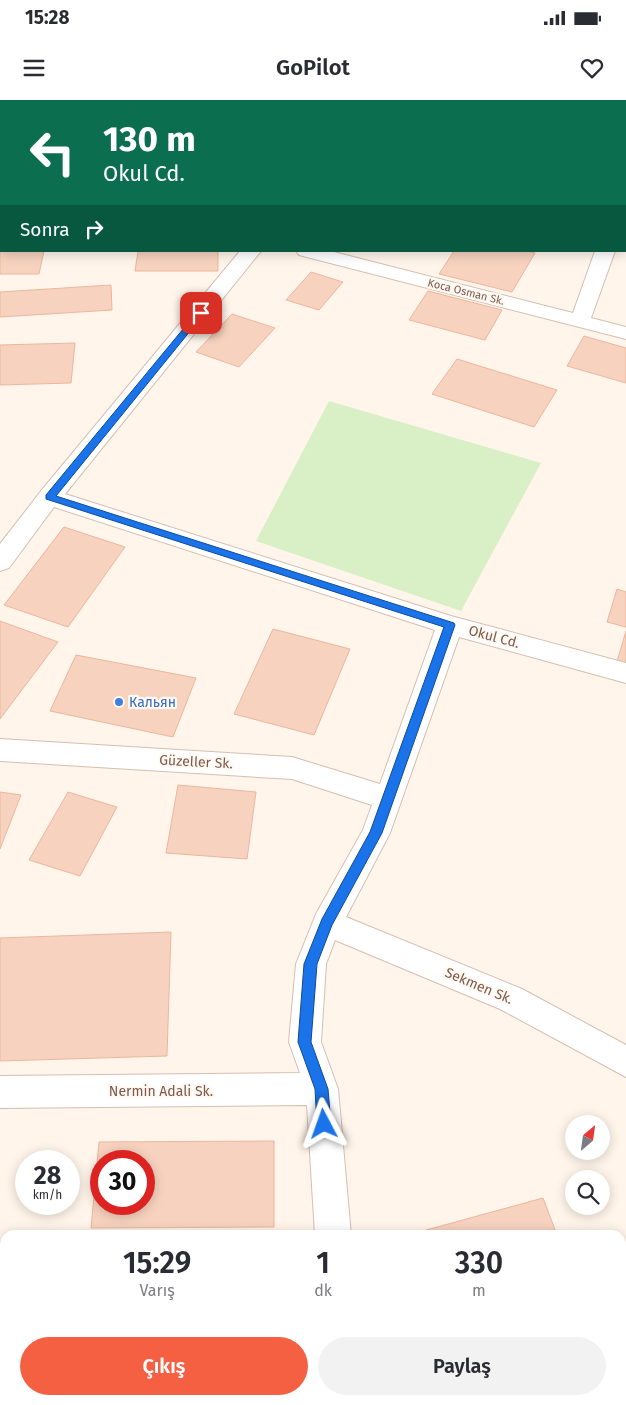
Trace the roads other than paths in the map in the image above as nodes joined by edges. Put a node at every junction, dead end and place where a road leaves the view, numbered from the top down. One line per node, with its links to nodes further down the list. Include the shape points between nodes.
1 (250, 252): 6 (street)
2 (310, 252): 4 (street, Koca Osman Sk.)
3 (605, 252): 4 (street)
4 (580, 321): 5 (street, Koca Osman Sk.)
5 (626, 333)
6 (49, 497): 7 (street); 8 (street, Okul Cd.)
7 (0, 562)
8 (450, 625): 9 (street, Okul Cd.); 11 (street)
9 (626, 673)
10 (0, 750): 11 (street, Güzeller Sk., via 292,768)
11 (388, 798): 12 (street, via 376,833)
12 (327, 923): 13 (street, Sekmen Sk., via 511,999); 14 (street, via 311,964 304,1042)
13 (626, 1062)
14 (322, 1089): 15 (street, Nermin Adali Sk.); 16 (street)
15 (0, 1092)
16 (332, 1230)

